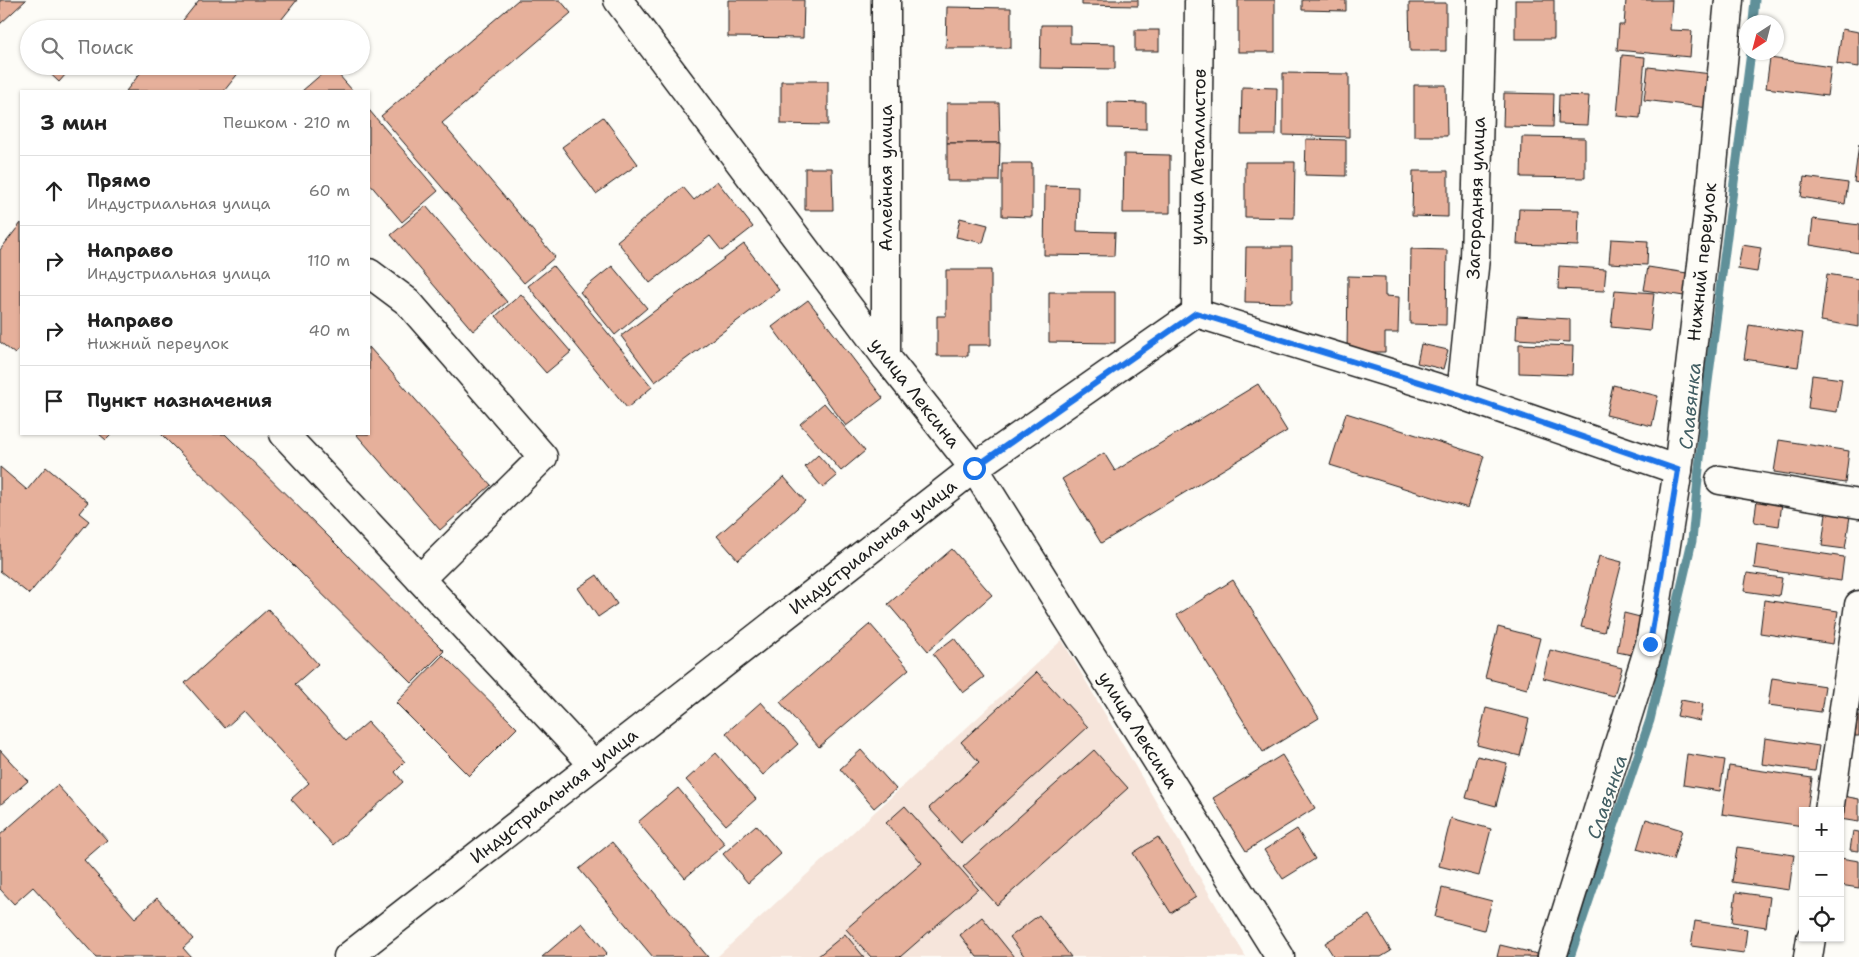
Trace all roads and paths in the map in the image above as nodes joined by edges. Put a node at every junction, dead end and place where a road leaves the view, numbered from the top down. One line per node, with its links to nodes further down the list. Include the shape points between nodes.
1 (618, 0): 8 (street, улица Лексина)
2 (886, 0): 8 (street, Аллейная улица)
3 (1200, 0): 7 (street, улица Металлистов)
4 (1482, 0): 9 (street, Загородняя улица, via 1475,258)
5 (1729, 0): 12 (street, Нижний переулок)
6 (370, 274): 15 (street, via 408,302 543,457)
7 (1196, 313): 9 (street); 11 (street, Индустриальная улица)
8 (886, 357): 11 (street, улица Лексина)
9 (1461, 395): 12 (street)
10 (285, 435): 15 (street)
11 (974, 468): 17 (street, Индустриальная улица); 21 (street, улица Лексина)
12 (1678, 470): 22 (street, Нижний переулок, via 1650,644)
13 (1720, 480): 14 (street)
14 (1859, 504)
15 (420, 579): 17 (street)
16 (1859, 605): 18 (street)
17 (594, 765): 20 (street, Индустриальная улица)
18 (1831, 807)
19 (1810, 942): 23 (street)
20 (348, 957)
21 (1280, 957)
22 (1552, 957)
23 (1808, 957)

